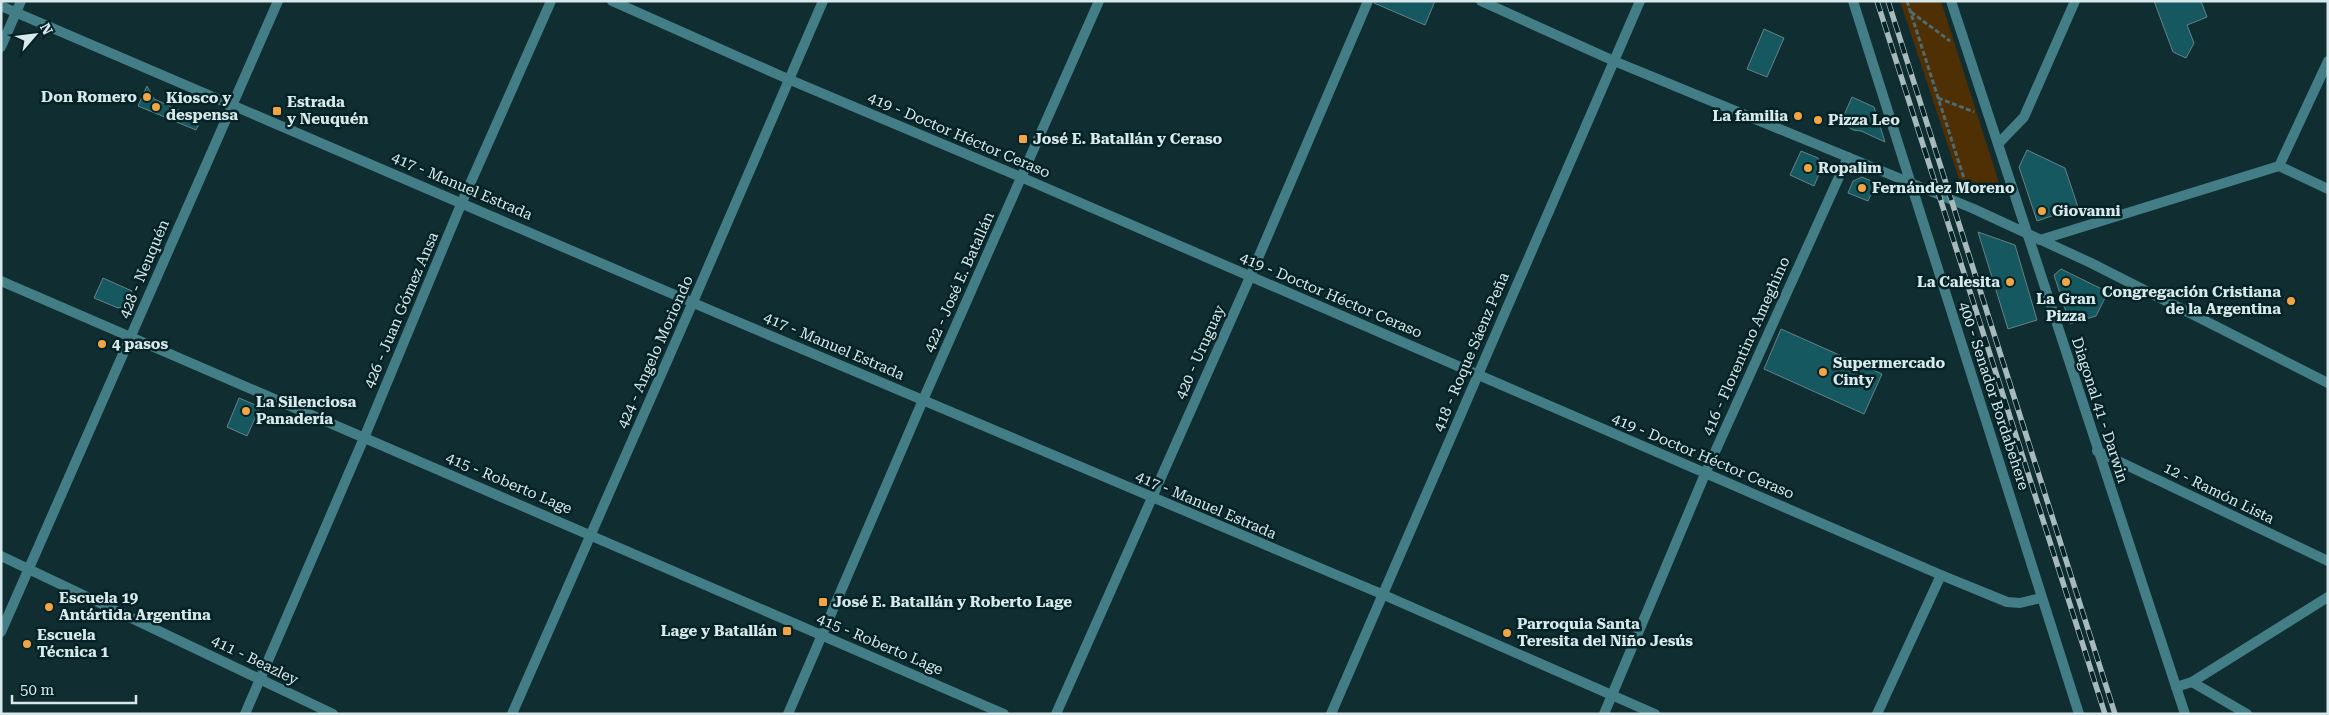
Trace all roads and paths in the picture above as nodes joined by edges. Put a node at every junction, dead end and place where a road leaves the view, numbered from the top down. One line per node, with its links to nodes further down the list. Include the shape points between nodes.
1 (21, 1): 15 (street)
2 (278, 1): 23 (street, 428 - Neuquén)
3 (551, 1): 31 (street, 426 - Juan Gómez Ansa)
4 (612, 1): 21 (street, 419 - Doctor Héctor Ceraso)
5 (823, 1): 21 (street, 424 - Angelo Moriondo)
6 (1099, 1): 28 (street, 422 - José E. Batallán)
7 (1368, 1): 35 (street, 420 - Uruguay)
8 (1481, 1): 19 (street)
9 (1640, 1): 19 (street, 418 - Roque Sáenz Peña)
10 (1853, 1): 29 (street, 400 - Senador Bordabehere)
11 (1907, 1): 16 (path)
12 (1951, 1): 18 (street, Diagonal 41 - Darwin)
13 (2075, 1): 25 (street, via 2024,117)
14 (1, 6): 15 (street, 417 - Manuel Estrada)
15 (16, 12): 17 (street); 23 (street, 417 - Manuel Estrada)
16 (1910, 12): 18 (path); 22 (path)
17 (1, 46)
18 (1967, 54): 24 (street, Diagonal 41 - Darwin)
19 (1614, 61): 26 (street); 39 (street, 418 - Roque Sáenz Peña)
20 (2328, 61): 27 (street)
21 (788, 79): 28 (street, 419 - Doctor Héctor Ceraso); 37 (street, 424 - Angelo Moriondo)
22 (1938, 98): 24 (path); 32 (path)
23 (232, 104): 31 (street, 417 - Manuel Estrada); 38 (street, 428 - Neuquén)
24 (1989, 118): 25 (street, Diagonal 41 - Darwin)
25 (1998, 144): 33 (street, Diagonal 41 - Darwin)
26 (1848, 157): 29 (street); 44 (street, 416 - Florentino Ameghino)
27 (2279, 166): 30 (street); 34 (street)
28 (1023, 178): 35 (street, 419 - Doctor Héctor Ceraso); 41 (street, 422 - José E. Batallán)
29 (1910, 183): 32 (street); 53 (street, 400 - Senador Bordabehere)
30 (2328, 190)
31 (462, 202): 37 (street, 417 - Manuel Estrada); 42 (street, 426 - Juan Gómez Ansa)
32 (1974, 209): 33 (street)
33 (2026, 233): 34 (street); 43 (street, Diagonal 41 - Darwin)
34 (2040, 240): 40 (street)
35 (1250, 277): 39 (street, 419 - Doctor Héctor Ceraso); 45 (street, 420 - Uruguay)
36 (1, 281): 38 (street, 415 - Roberto Lage)
37 (694, 302): 41 (street, 417 - Manuel Estrada); 46 (street, 424 - Angelo Moriondo)
38 (131, 336): 42 (street, 415 - Roberto Lage); 49 (street, 428 - Neuquén)
39 (1478, 374): 44 (street, 419 - Doctor Héctor Ceraso); 51 (street, 418 - Roque Sáenz Peña)
40 (2328, 383)
41 (923, 400): 45 (street, 417 - Manuel Estrada); 55 (street, 422 - José E. Batallán)
42 (364, 438): 46 (street, 415 - Roberto Lage); 56 (street, 426 - Juan Gómez Ansa)
43 (2097, 451): 48 (street, 12 - Ramón Lista); 58 (street, Diagonal 41 - Darwin)
44 (1705, 474): 50 (street, 419 - Doctor Héctor Ceraso); 59 (street, 416 - Florentino Ameghino)
45 (1152, 498): 51 (street, 417 - Manuel Estrada); 65 (street, 420 - Uruguay)
46 (590, 534): 55 (street, 415 - Roberto Lage); 62 (street, 424 - Angelo Moriondo)
47 (1, 556): 49 (street, 411 - Beazley)
48 (2328, 561)
49 (29, 568): 54 (street, 428 - Neuquén); 56 (street, 411 - Beazley)
50 (1940, 575): 53 (street, 419 - Doctor Héctor Ceraso, via 2007,602); 69 (street)
51 (1384, 595): 59 (street, 417 - Manuel Estrada); 66 (street, 418 - Roque Sáenz Peña)
52 (2328, 597): 57 (street)
53 (2042, 598): 70 (street, 400 - Senador Bordabehere)
54 (1, 632)
55 (822, 635): 63 (street, 422 - José E. Batallán); 64 (street, 415 - Roberto Lage)
56 (260, 679): 60 (street, 426 - Juan Gómez Ansa); 61 (street, 411 - Beazley)
57 (2192, 682): 58 (street); 72 (street)
58 (2176, 687): 71 (street, Diagonal 41 - Darwin)
59 (1612, 695): 67 (street, 416 - Florentino Ameghino); 68 (street, 417 - Manuel Estrada)
60 (244, 714)
61 (333, 714)
62 (512, 714)
63 (788, 714)
64 (1004, 714)
65 (1056, 714)
66 (1331, 714)
67 (1604, 714)
68 (1655, 714)
69 (1877, 714)
70 (2079, 714)
71 (2184, 714)
72 (2247, 714)

